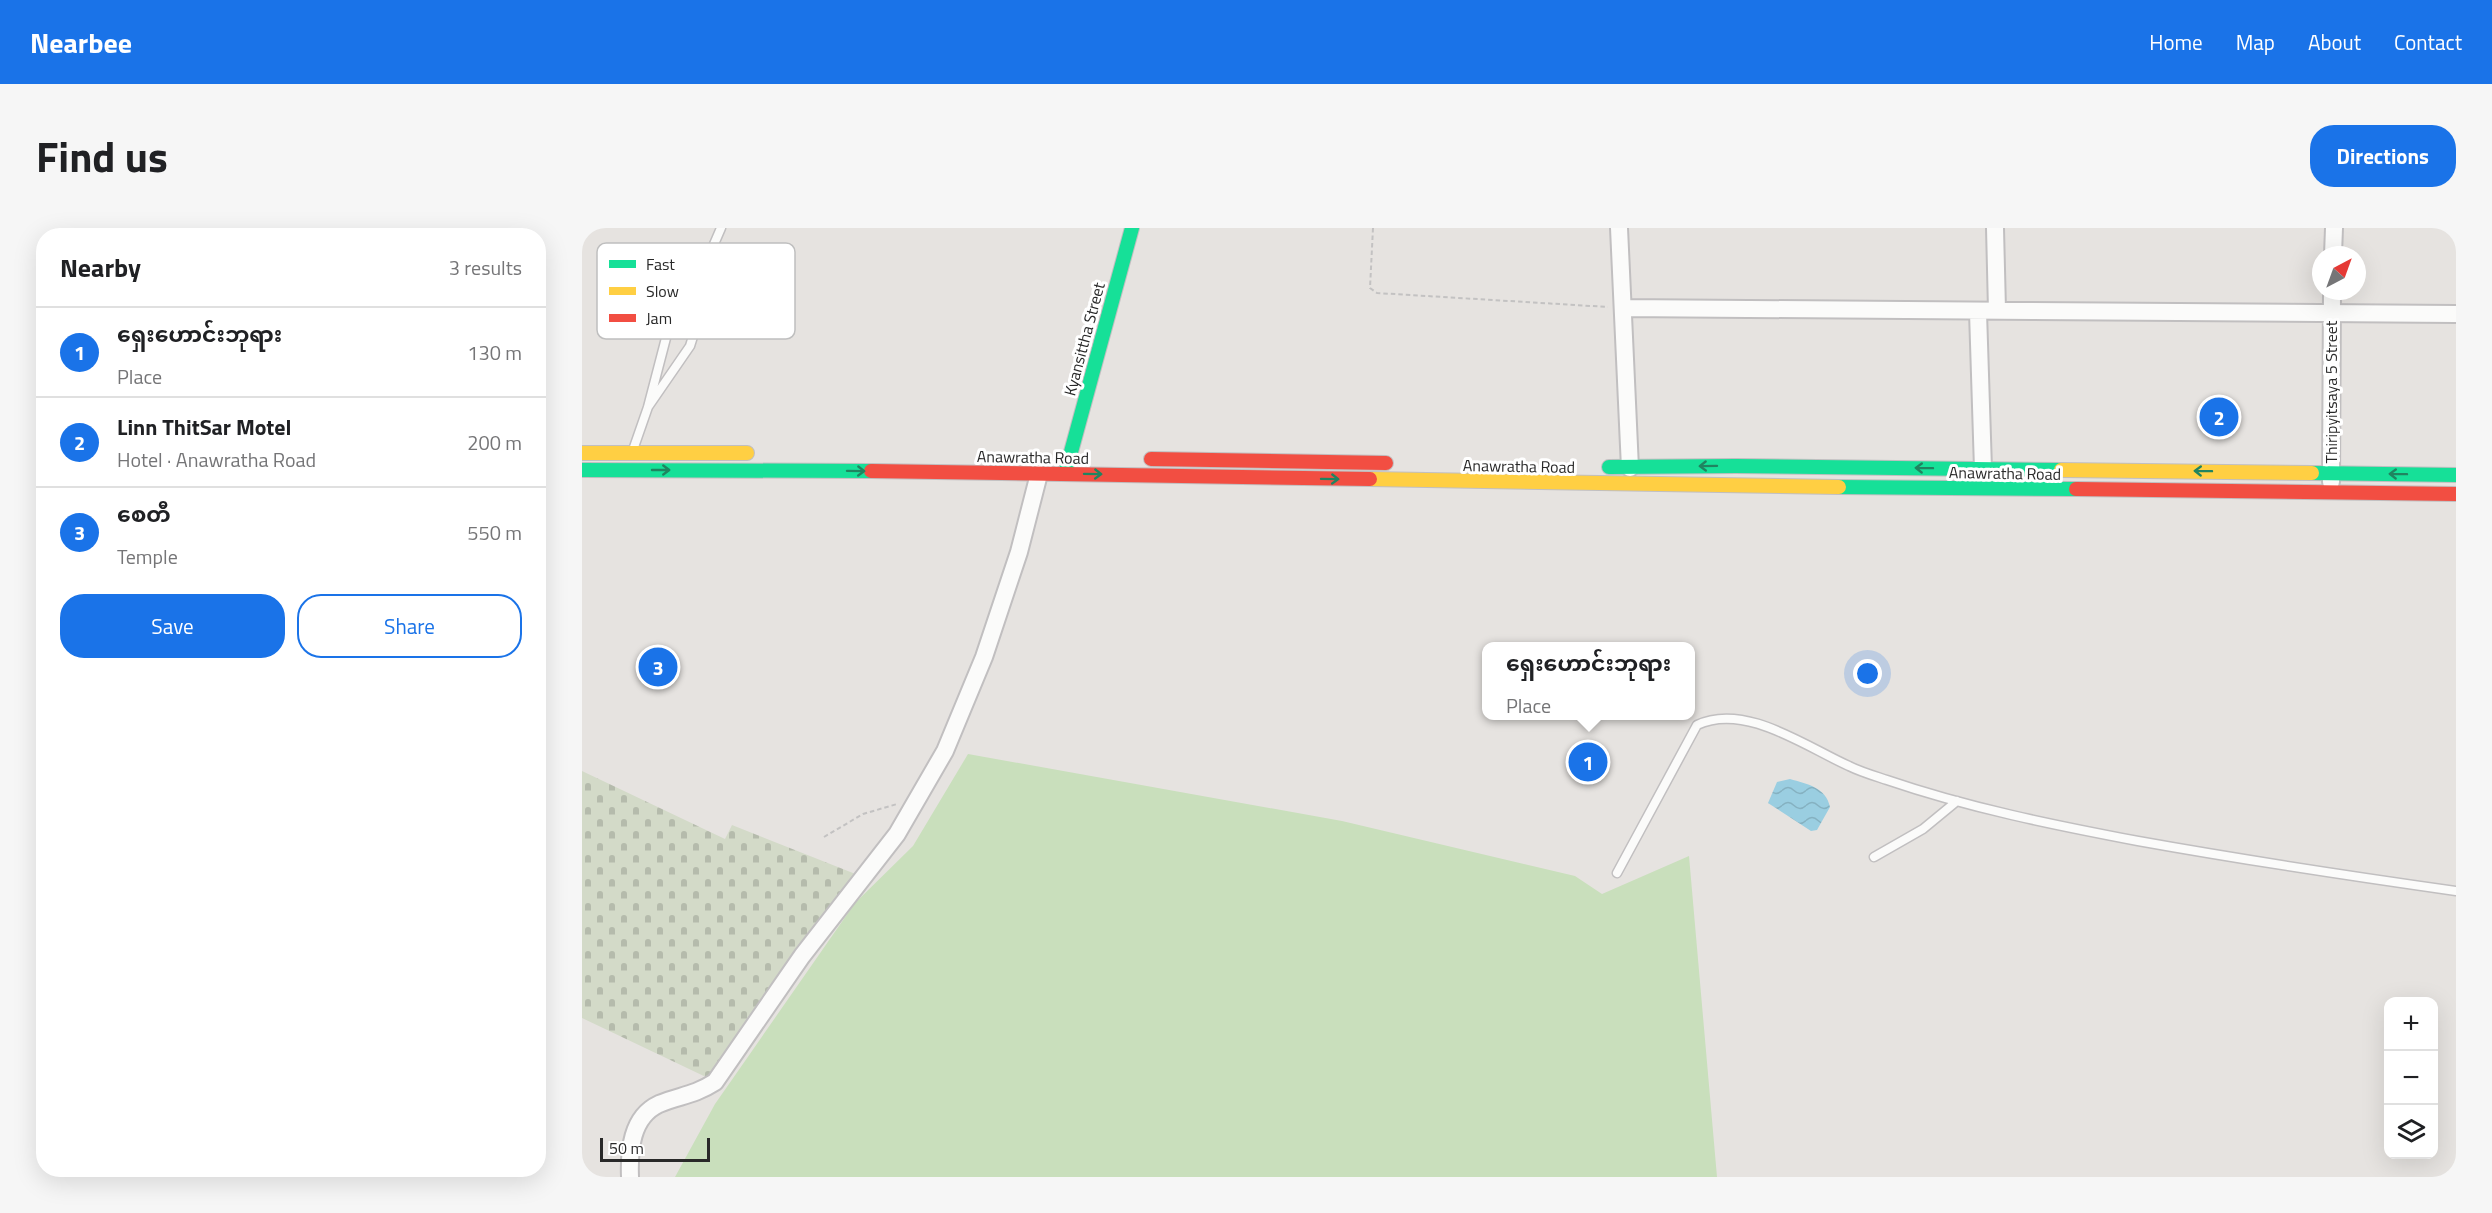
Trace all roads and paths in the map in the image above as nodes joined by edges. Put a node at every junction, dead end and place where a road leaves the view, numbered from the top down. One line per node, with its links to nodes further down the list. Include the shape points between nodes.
1 (721, 228): 7 (lane)
2 (1132, 228): 34 (main road, Kyansittha Street)
3 (1373, 228): 10 (path, via 1370,288 1377,294)
4 (1619, 228): 10 (street)
5 (1995, 228): 11 (street)
6 (2334, 228): 8 (street)
7 (715, 243)
8 (2333, 246)
9 (2332, 300): 13 (street, Thiripyitsaya 5 Street)
10 (1623, 308): 12 (street); 26 (street)
11 (1997, 310): 12 (street); 13 (street)
12 (1977, 312): 28 (street)
13 (2332, 313): 14 (street); 32 (street, Thiripyitsaya 5 Street)
14 (2456, 314)
15 (666, 339): 17 (lane)
16 (692, 339): 17 (lane)
17 (648, 407): 19 (lane)
18 (582, 453): 19 (main road)
19 (632, 453): 20 (main road); 31 (lane)
20 (758, 453)
21 (1138, 459): 22 (main road)
22 (1296, 462): 23 (main road); 36 (main road)
23 (1396, 464)
24 (1443, 465): 37 (main road)
25 (1736, 466): 26 (main road, Anawratha Road, one-way to 26); 27 (main road, Anawratha Road); 39 (main road)
26 (1630, 468): 38 (main road, Anawratha Road, via 1594,467)
27 (1884, 468): 28 (main road, Anawratha Road, one-way to 27); 40 (main road)
28 (1983, 469): 29 (main road, Anawratha Road)
29 (2030, 469): 32 (main road, Anawratha Road, one-way to 29); 41 (main road)
30 (582, 470): 31 (main road, Anawratha Road)
31 (628, 470): 33 (main road, Anawratha Road, one-way to 33)
32 (2331, 472): 35 (main road, Anawratha Road, one-way to 32); 42 (street, Thiripyitsaya 5 Street)
33 (1039, 474): 34 (main road, Anawratha Road); 44 (street, via 1019,552 984,657 958,724)
34 (1065, 474): 36 (main road, Anawratha Road, one-way to 36)
35 (2456, 475)
36 (1296, 479): 37 (main road, Anawratha Road, one-way to 37)
37 (1441, 481): 38 (main road, Anawratha Road)
38 (1588, 483): 39 (main road, Anawratha Road)
39 (1735, 484): 40 (main road, Anawratha Road)
40 (1884, 487): 41 (main road, Anawratha Road)
41 (2031, 489): 42 (main road, Anawratha Road)
42 (2331, 492): 43 (main road, Anawratha Road)
43 (2456, 494)
44 (917, 801): 46 (path, via 863,814); 50 (street, via 883,852 801,956 715,1082 697,1093 657,1105 639,1120 629,1151)
45 (1957, 801): 47 (lane, via 1923,829); 48 (lane, via 1849,766 1803,741 1747,721 1710,719 1697,725); 49 (lane, via 2057,826 2259,863)
46 (825, 837)
47 (1874, 857)
48 (1617, 873)
49 (2456, 891)
50 (630, 1177)

